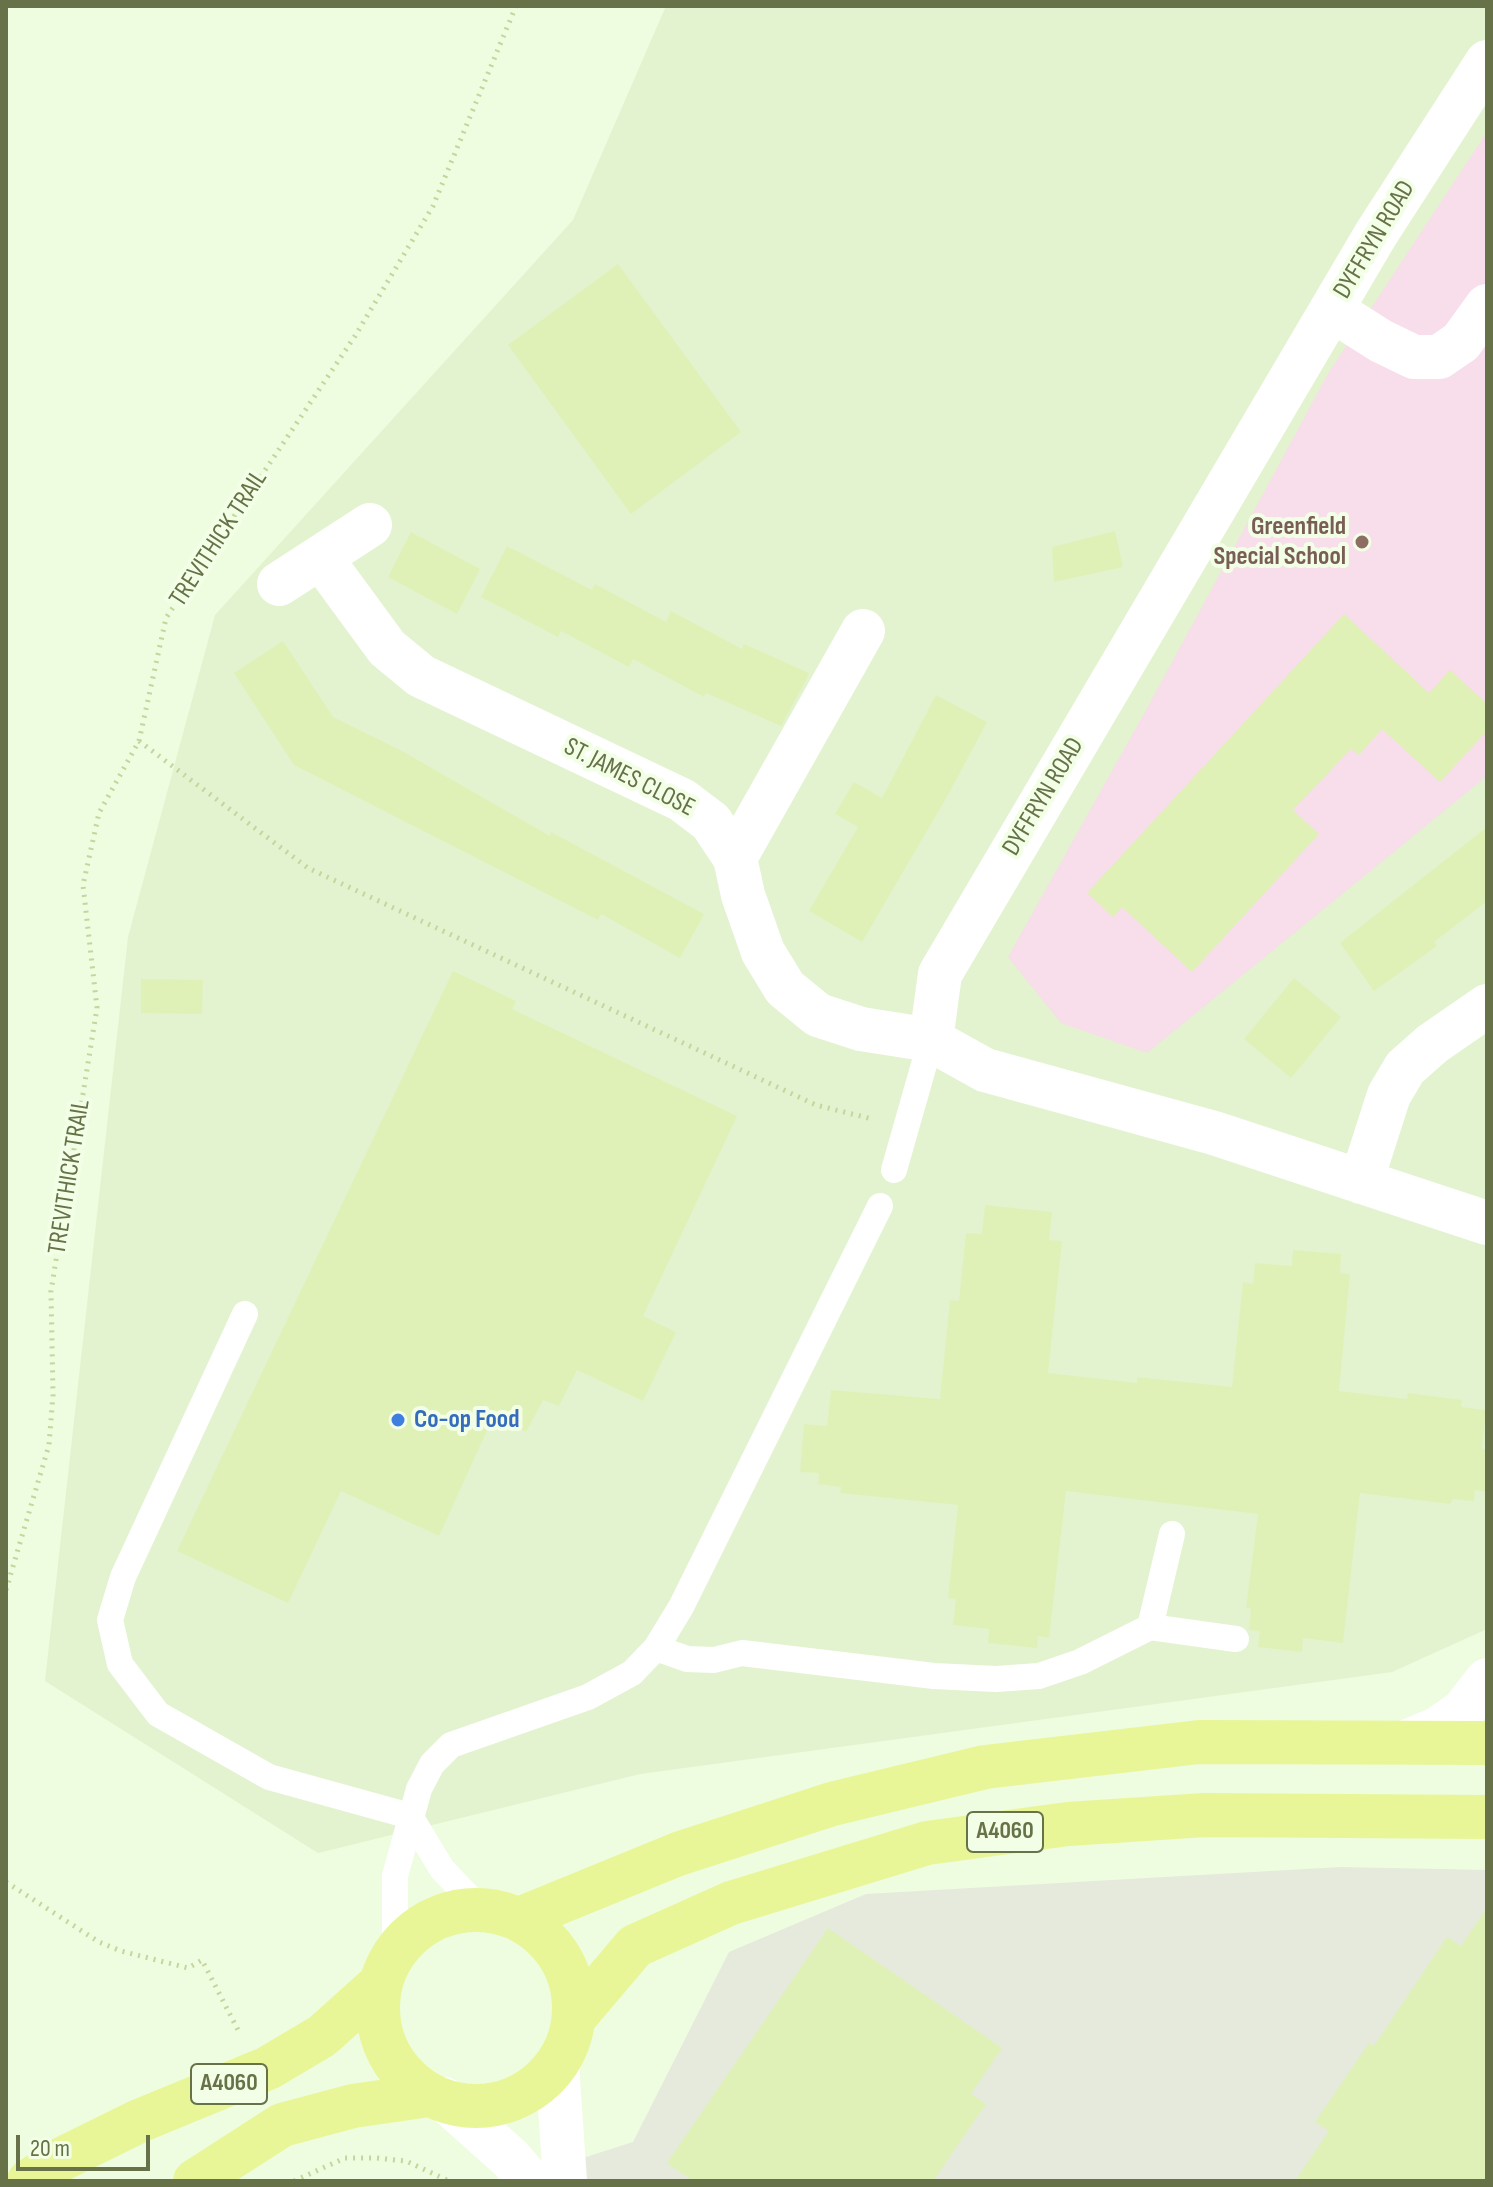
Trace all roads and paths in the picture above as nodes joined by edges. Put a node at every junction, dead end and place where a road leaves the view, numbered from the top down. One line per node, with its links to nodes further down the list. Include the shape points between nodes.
1 (516, 6): 9 (path, TREVITHICK TRAIL, via 433,206 355,336 166,618)
2 (1487, 62): 4 (street, DYFFRYN ROAD)
3 (1487, 306): 4 (street, via 1461,342 1439,357 1414,357)
4 (1332, 310): 12 (street, DYFFRYN ROAD, via 940,974)
5 (370, 525): 6 (street)
6 (321, 558): 7 (street); 10 (street, ST. JAMES CLOSE, via 387,648 421,676 682,800 711,822)
7 (279, 584)
8 (863, 631): 10 (street)
9 (139, 741): 13 (path, via 308,868 816,1105); 20 (path, TREVITHICK TRAIL, via 99,813 83,885 97,1008 51,1291 49,1445)
10 (735, 858): 12 (street, ST. JAMES CLOSE, via 763,952 785,988 818,1015 861,1029)
11 (1487, 1006): 15 (street, via 1405,1068 1389,1095)
12 (931, 1040): 13 (lane); 15 (street, via 985,1070 1214,1133)
13 (908, 1128): 14 (lane)
14 (894, 1170)
15 (1361, 1182): 17 (street)
16 (880, 1206): 23 (lane)
17 (1487, 1223)
18 (245, 1314): 27 (lane, via 123,1577 110,1620 120,1664 158,1714 269,1777)
19 (1172, 1534): 21 (lane)
20 (6, 1590)
21 (1150, 1627): 22 (lane); 23 (lane, via 1039,1676 996,1679 742,1653 687,1659)
22 (1236, 1639)
23 (656, 1648): 27 (lane, via 632,1673 588,1697 451,1745 432,1764)
24 (1487, 1680): 25 (street, via 1463,1711)
25 (1403, 1743): 26 (highway); 30 (highway, via 1199,1742 985,1767 832,1804)
26 (1487, 1743)
27 (410, 1816): 30 (lane, via 442,1869); 32 (lane, via 395,1876)
28 (1487, 1817): 33 (highway, A4060, via 1205,1815 1068,1824 927,1843 731,1903 635,1946)
29 (6, 1882): 31 (path)
30 (500, 1914): 32 (highway, via 450,1913 419,1927); 33 (highway, via 546,1939 566,1967)
31 (121, 1951)
32 (388, 1967): 35 (highway, via 377,2010 384,2044 402,2073); 36 (highway, A4060, via 322,2036 268,2068 62,2159)
33 (574, 2018): 34 (highway)
34 (557, 2064): 35 (highway, via 533,2089 502,2103 467,2106); 41 (street)
35 (436, 2097): 37 (highway, A4060, via 353,2106 282,2125); 40 (street)
36 (29, 2181)
37 (195, 2181)
38 (294, 2181): 39 (path, via 345,2158 376,2158 406,2161)
39 (448, 2181)
40 (530, 2181)
41 (565, 2181)

